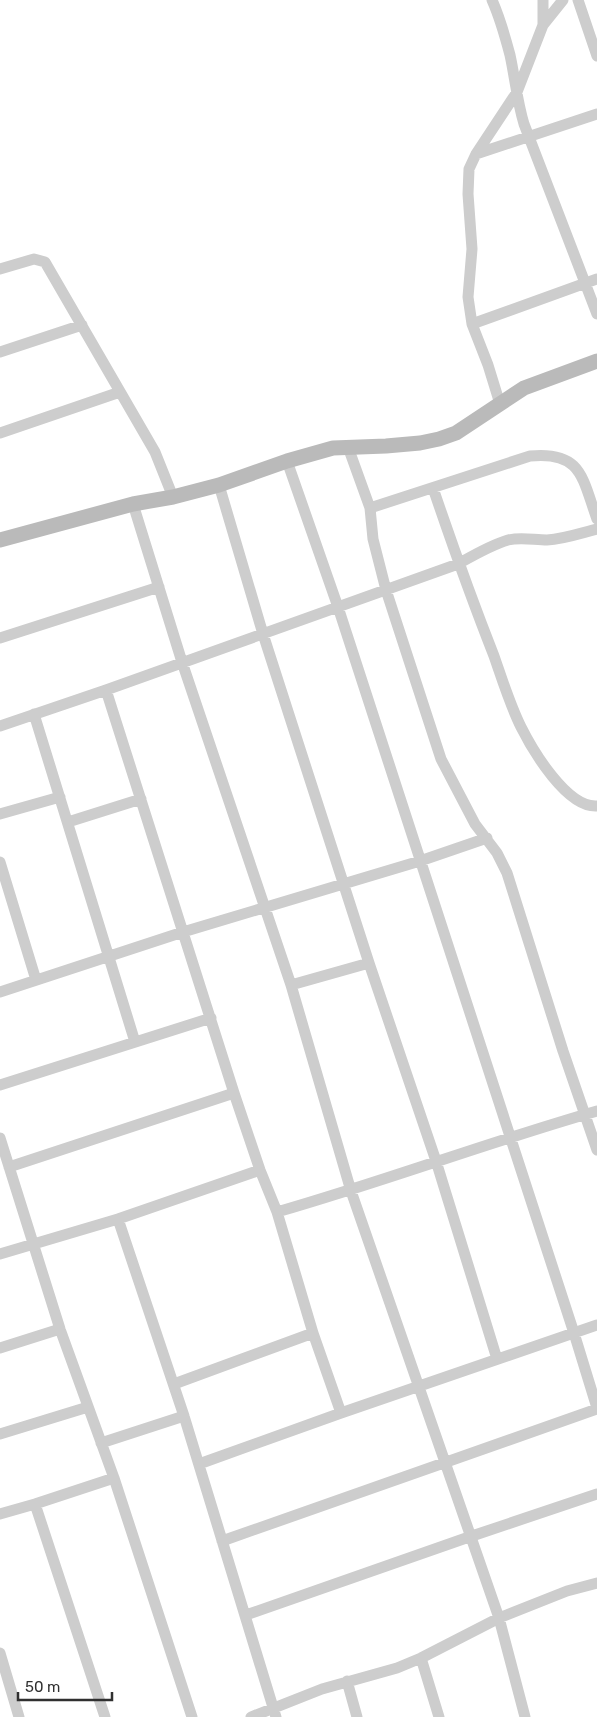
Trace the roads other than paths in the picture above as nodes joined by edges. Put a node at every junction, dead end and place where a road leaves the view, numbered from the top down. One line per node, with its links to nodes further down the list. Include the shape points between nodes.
1 (492, 0): 7 (street, via 510,55)
2 (543, 0): 5 (street)
3 (562, 0): 5 (street)
4 (578, 0): 6 (street)
5 (543, 26): 7 (street)
6 (597, 56)
7 (517, 92): 9 (street); 10 (street)
8 (597, 114): 9 (street)
9 (529, 136): 10 (street); 12 (street)
10 (476, 154): 14 (street, via 469,169 468,194 472,250 468,297)
11 (0, 269): 15 (street, via 34,259 45,262)
12 (591, 281): 13 (street); 14 (street)
13 (597, 314)
14 (472, 324): 19 (street)
15 (82, 325): 16 (street); 18 (street)
16 (0, 352)
17 (597, 361): 19 (street, via 536,382)
18 (120, 392): 20 (street); 25 (street, via 155,452)
19 (500, 404): 21 (street, via 456,433 438,439)
20 (0, 433)
21 (348, 447): 22 (street); 27 (street)
22 (287, 461): 23 (street); 34 (street)
23 (218, 486): 25 (street); 35 (street)
24 (432, 488): 27 (street); 28 (street, via 545,454 569,461 576,467); 31 (street)
25 (173, 497): 26 (street)
26 (133, 504): 30 (street); 32 (street)
27 (370, 508): 33 (street, via 373,539)
28 (597, 519)
29 (597, 529): 31 (street, via 547,540 506,540)
30 (0, 540)
31 (458, 564): 33 (street); 43 (street, via 521,727 551,776 571,796 591,807)
32 (159, 587): 36 (street); 37 (street)
33 (386, 590): 34 (street); 46 (street, via 441,759 475,824)
34 (338, 607): 35 (street); 48 (street)
35 (264, 634): 37 (street); 49 (street)
36 (0, 638)
37 (182, 662): 38 (street); 51 (street)
38 (106, 690): 39 (street); 42 (street)
39 (34, 714): 40 (street); 41 (street)
40 (0, 726)
41 (60, 797): 44 (street); 45 (street)
42 (141, 799): 45 (street); 52 (street)
43 (597, 806)
44 (0, 814)
45 (68, 822): 53 (street)
46 (487, 838): 48 (street); 63 (street, via 507,873)
47 (0, 862): 50 (street)
48 (420, 862): 49 (street); 65 (street)
49 (344, 884): 51 (street); 54 (street)
50 (5, 896): 55 (street)
51 (265, 908): 52 (street); 56 (street)
52 (183, 932): 53 (street); 58 (street)
53 (110, 956): 55 (street); 59 (street)
54 (369, 962): 56 (street); 67 (street)
55 (36, 980): 57 (street)
56 (292, 985): 70 (street)
57 (0, 992)
58 (211, 1018): 59 (street); 61 (street)
59 (135, 1042): 60 (street)
60 (0, 1086)
61 (234, 1093): 68 (street); 69 (street)
62 (597, 1111): 63 (street)
63 (585, 1115): 65 (street); 66 (street)
64 (0, 1138): 68 (street)
65 (511, 1138): 67 (street); 77 (street)
66 (597, 1150)
67 (436, 1161): 70 (street); 80 (street)
68 (9, 1167): 73 (street)
69 (260, 1170): 71 (street); 72 (street)
70 (351, 1191): 71 (street); 82 (street)
71 (277, 1212): 78 (street)
72 (118, 1219): 73 (street); 81 (street)
73 (33, 1244): 74 (street); 76 (street)
74 (0, 1254)
75 (597, 1325): 77 (street)
76 (60, 1329): 79 (street); 83 (street)
77 (574, 1333): 80 (street); 84 (street)
78 (313, 1334): 81 (street); 85 (street)
79 (0, 1348)
80 (497, 1359): 82 (street)
81 (174, 1384): 86 (street)
82 (418, 1386): 85 (street); 89 (street)
83 (88, 1407): 87 (street); 88 (street)
84 (597, 1408): 89 (street)
85 (341, 1413): 90 (street)
86 (184, 1416): 88 (street); 90 (street)
87 (0, 1434)
88 (101, 1443): 91 (street)
89 (444, 1462): 95 (street); 96 (street)
90 (199, 1464): 96 (street)
91 (114, 1478): 93 (street); 107 (street)
92 (597, 1494): 95 (street)
93 (35, 1504): 94 (street); 106 (street)
94 (0, 1514)
95 (469, 1537): 98 (street); 99 (street)
96 (222, 1540): 98 (street)
97 (597, 1583): 99 (street, via 567,1591)
98 (246, 1616): 104 (street)
99 (499, 1618): 101 (street); 111 (street)
100 (0, 1653): 103 (street)
101 (421, 1658): 102 (street); 110 (street)
102 (347, 1681): 104 (street, via 322,1688); 109 (street)
103 (5, 1692): 105 (street)
104 (275, 1712): 108 (street)
105 (19, 1717)
106 (105, 1717)
107 (192, 1717)
108 (251, 1717)
109 (357, 1717)
110 (439, 1717)
111 (525, 1717)

